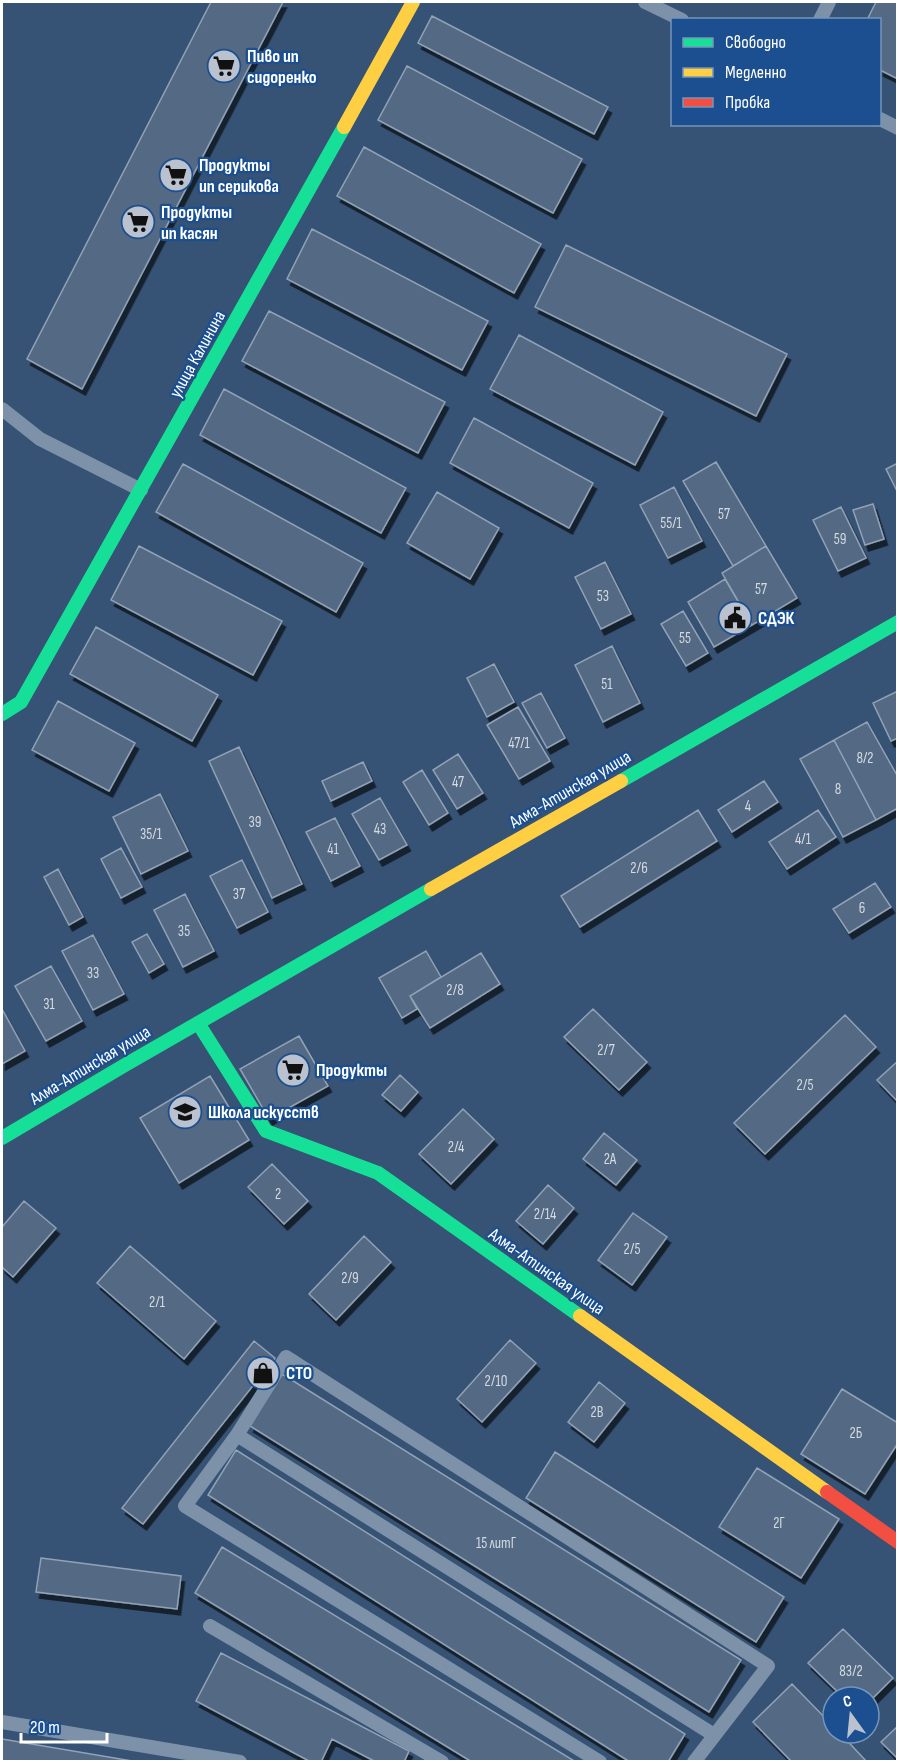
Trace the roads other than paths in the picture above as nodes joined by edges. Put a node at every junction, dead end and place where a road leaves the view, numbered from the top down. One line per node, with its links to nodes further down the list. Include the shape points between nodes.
1 (413, 2): 9 (street, улица Калинина)
2 (645, 2): 4 (lane)
3 (829, 2): 5 (lane)
4 (678, 18)
5 (821, 18)
6 (881, 120): 7 (lane)
7 (897, 128)
8 (2, 409): 9 (lane, via 40,439)
9 (141, 490): 11 (street, улица Калинина, via 21,702)
10 (897, 622): 12 (street, Алма-Атинская улица)
11 (2, 714)
12 (198, 1023): 13 (street, Алма-Атинская улица); 15 (street, Алма-Атинская улица, via 266,1131 378,1173)
13 (2, 1138)
14 (237, 1435): 18 (lane); 18 (lane, via 286,1357 768,1666); 21 (lane, via 185,1506)
15 (897, 1542)
16 (210, 1626): 20 (lane)
17 (2, 1722): 19 (lane)
18 (714, 1736): 22 (lane)
19 (240, 1761)
20 (442, 1761)
21 (600, 1761)
22 (694, 1761)

